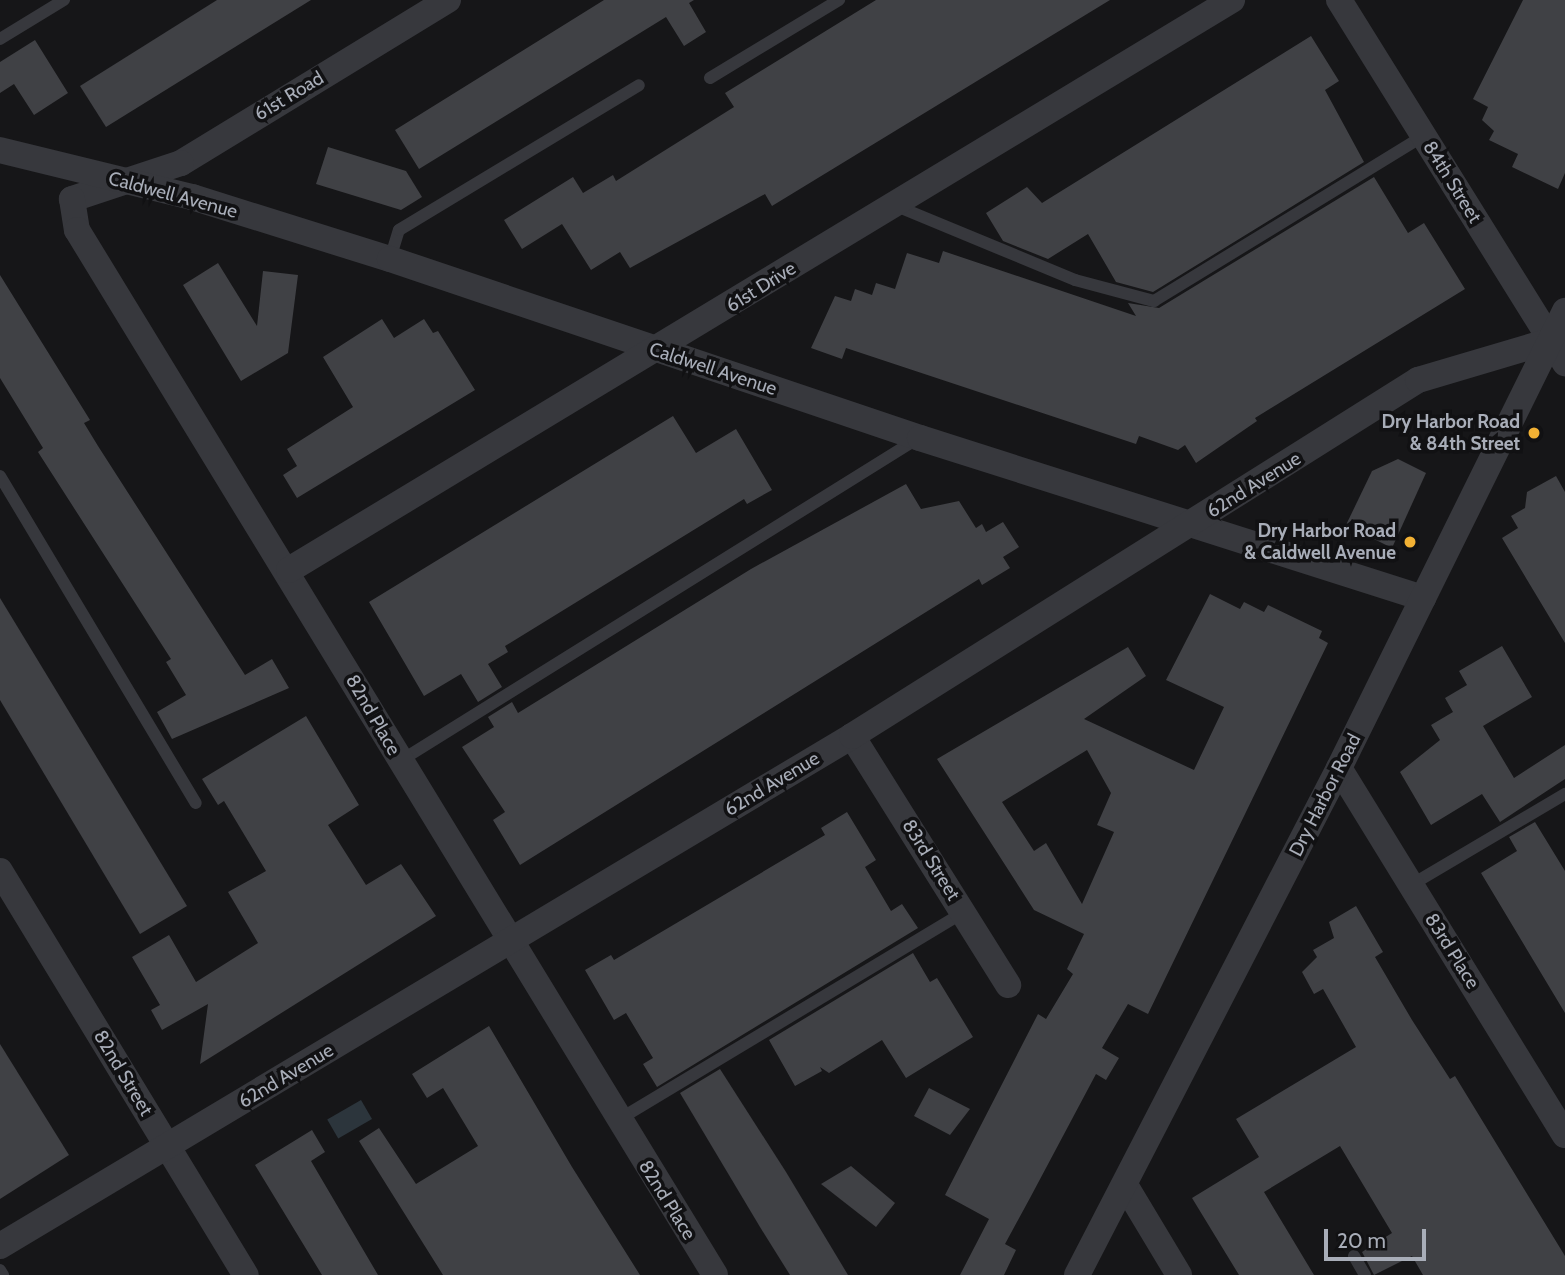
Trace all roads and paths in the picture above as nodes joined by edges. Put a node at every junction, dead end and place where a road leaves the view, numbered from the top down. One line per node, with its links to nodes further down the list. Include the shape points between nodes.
1 (64, 0): 6 (lane)
2 (448, 0): 11 (street, 61st Road, via 181,163)
3 (839, 0): 7 (lane)
4 (1232, 0): 12 (street, 61st Drive)
5 (1339, 0): 9 (street, 84th Street)
6 (0, 39)
7 (710, 78)
8 (639, 85): 13 (lane, via 399,230)
9 (1423, 136): 12 (lane, via 1154,301 1075,280); 15 (street, 84th Street)
10 (0, 150): 11 (street, Caldwell Avenue)
11 (125, 182): 13 (street, Caldwell Avenue); 21 (street, 82nd Place, via 72,199 77,230)
12 (894, 205): 16 (street, 61st Drive)
13 (390, 260): 16 (street, Caldwell Avenue)
14 (1565, 311): 15 (street, Dry Harbor Road)
15 (1550, 341): 17 (street, 84th Street); 20 (street, 62nd Avenue, via 1418,380); 22 (street, Dry Harbor Road)
16 (656, 350): 18 (street, Caldwell Avenue); 21 (street, 61st Drive)
17 (1565, 363)
18 (920, 438): 20 (street, Caldwell Avenue); 24 (lane)
19 (0, 476): 27 (lane)
20 (1194, 523): 22 (street, Caldwell Avenue); 23 (street, 62nd Avenue)
21 (289, 570): 24 (street, 82nd Place)
22 (1423, 598): 25 (street, Dry Harbor Road)
23 (852, 736): 30 (street, 83rd Street); 31 (street, 62nd Avenue)
24 (400, 761): 31 (street, 82nd Place)
25 (1339, 768): 29 (street, 83rd Place); 36 (street, Dry Harbor Road)
26 (1565, 794): 29 (lane)
27 (197, 803)
28 (0, 871): 35 (street, 82nd Street)
29 (1411, 885): 34 (street, 83rd Place)
30 (963, 913): 32 (street, 83rd Street); 33 (lane)
31 (512, 942): 33 (street, 82nd Place); 35 (street, 62nd Avenue)
32 (1008, 985)
33 (618, 1121): 42 (street, 82nd Place)
34 (1565, 1135)
35 (167, 1146): 37 (street, 62nd Avenue); 41 (street, 82nd Street)
36 (1125, 1185): 43 (street, Dry Harbor Road); 44 (street)
37 (0, 1246)
38 (1354, 1256): 45 (lane)
39 (0, 1270): 40 (lane)
40 (3, 1275)
41 (246, 1275)
42 (715, 1275)
43 (1077, 1275)
44 (1180, 1275)
45 (1364, 1275)

